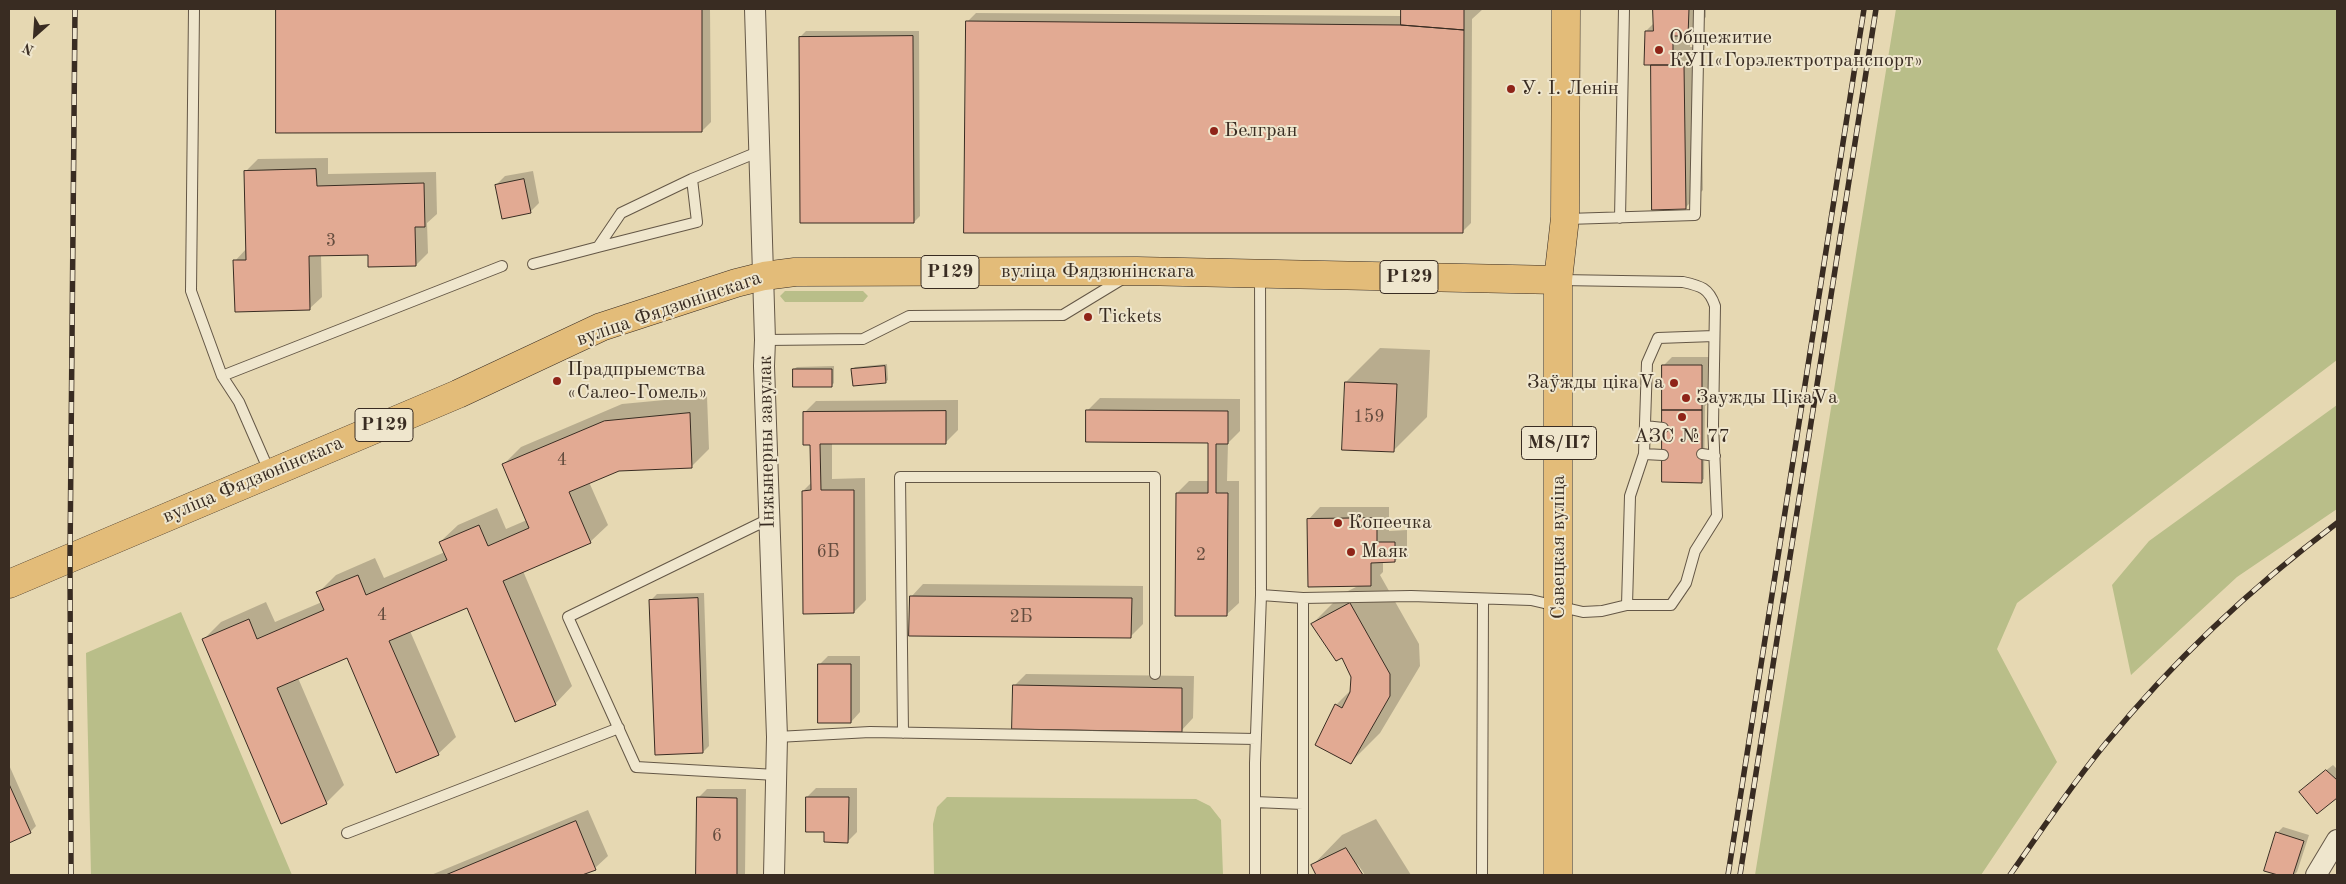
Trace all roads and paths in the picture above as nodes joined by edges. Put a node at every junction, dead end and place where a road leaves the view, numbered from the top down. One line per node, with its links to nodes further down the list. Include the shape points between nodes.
1 (194, 9): 19 (lane, via 191,291)
2 (755, 9): 6 (street, Інжынерны завулак)
3 (1566, 9): 8 (main road, Савецкая вуліца / М8/П7)
4 (1624, 9): 9 (lane)
5 (1699, 9): 9 (lane, via 1695,215)
6 (758, 152): 7 (lane); 15 (street, Інжынерны завулак)
7 (692, 179): 10 (lane, via 620,214); 10 (lane, via 696,222)
8 (1565, 218): 9 (lane); 16 (main road, Савецкая вуліца / М8/П7)
9 (1620, 218)
10 (598, 247): 11 (lane)
11 (533, 264)
12 (502, 266): 19 (lane)
13 (1136, 271): 14 (main road, вуліца Фядзюнінскага / Р129); 15 (main road, вуліца Фядзюнінскага / Р129, via 805,272); 18 (lane, via 1063,315 909,316 863,339)
14 (1260, 274): 16 (main road, вуліца Фядзюнінскага / Р129); 31 (lane)
15 (764, 276): 18 (street, Інжынерны завулак); 28 (main road, вуліца Фядзюнінскага / Р129, via 601,327 458,394)
16 (1558, 280): 17 (lane, via 1683,282 1699,286 1711,294 1715,306); 35 (main road, Савецкая вуліца / М8/П7)
17 (1714, 336): 21 (lane); 22 (lane, via 1658,338 1647,363)
18 (765, 340): 29 (street, Інжынерны завулак)
19 (222, 376): 28 (lane, via 239,402)
20 (1702, 425): 21 (lane)
21 (1713, 425): 27 (lane)
22 (1645, 426): 23 (lane); 24 (lane)
23 (1663, 428)
24 (1644, 454): 26 (lane); 34 (lane, via 1630,496)
25 (1702, 454): 27 (lane)
26 (1662, 455)
27 (1715, 456): 34 (lane, via 1717,516 1695,551 1686,583 1671,604)
28 (270, 473): 30 (main road, вуліца Фядзюнінскага / Р129)
29 (769, 519): 37 (lane, via 568,617); 39 (street, Інжынерны завулак)
30 (9, 584)
31 (1261, 595): 32 (lane); 40 (lane)
32 (1303, 598): 33 (lane, via 1411,596); 43 (lane)
33 (1483, 599): 35 (lane, via 1532,600); 49 (lane)
34 (1627, 605): 35 (lane, via 1583,612)
35 (1559, 606): 50 (main road, Савецкая вуліца / М8/П7)
36 (1156, 674): 38 (lane, via 1155,477 900,477)
37 (619, 728): 41 (lane, via 636,767); 44 (lane)
38 (903, 733): 39 (lane); 40 (lane)
39 (777, 737): 41 (street, Інжынерны завулак)
40 (1256, 739): 42 (lane)
41 (776, 775): 46 (street, Інжынерны завулак)
42 (1255, 802): 43 (lane); 47 (lane)
43 (1303, 804): 48 (lane)
44 (347, 833)
45 (2337, 840): 51 (street)
46 (774, 875)
47 (1255, 875)
48 (1303, 875)
49 (1482, 875)
50 (1558, 875)
51 (2316, 875)

